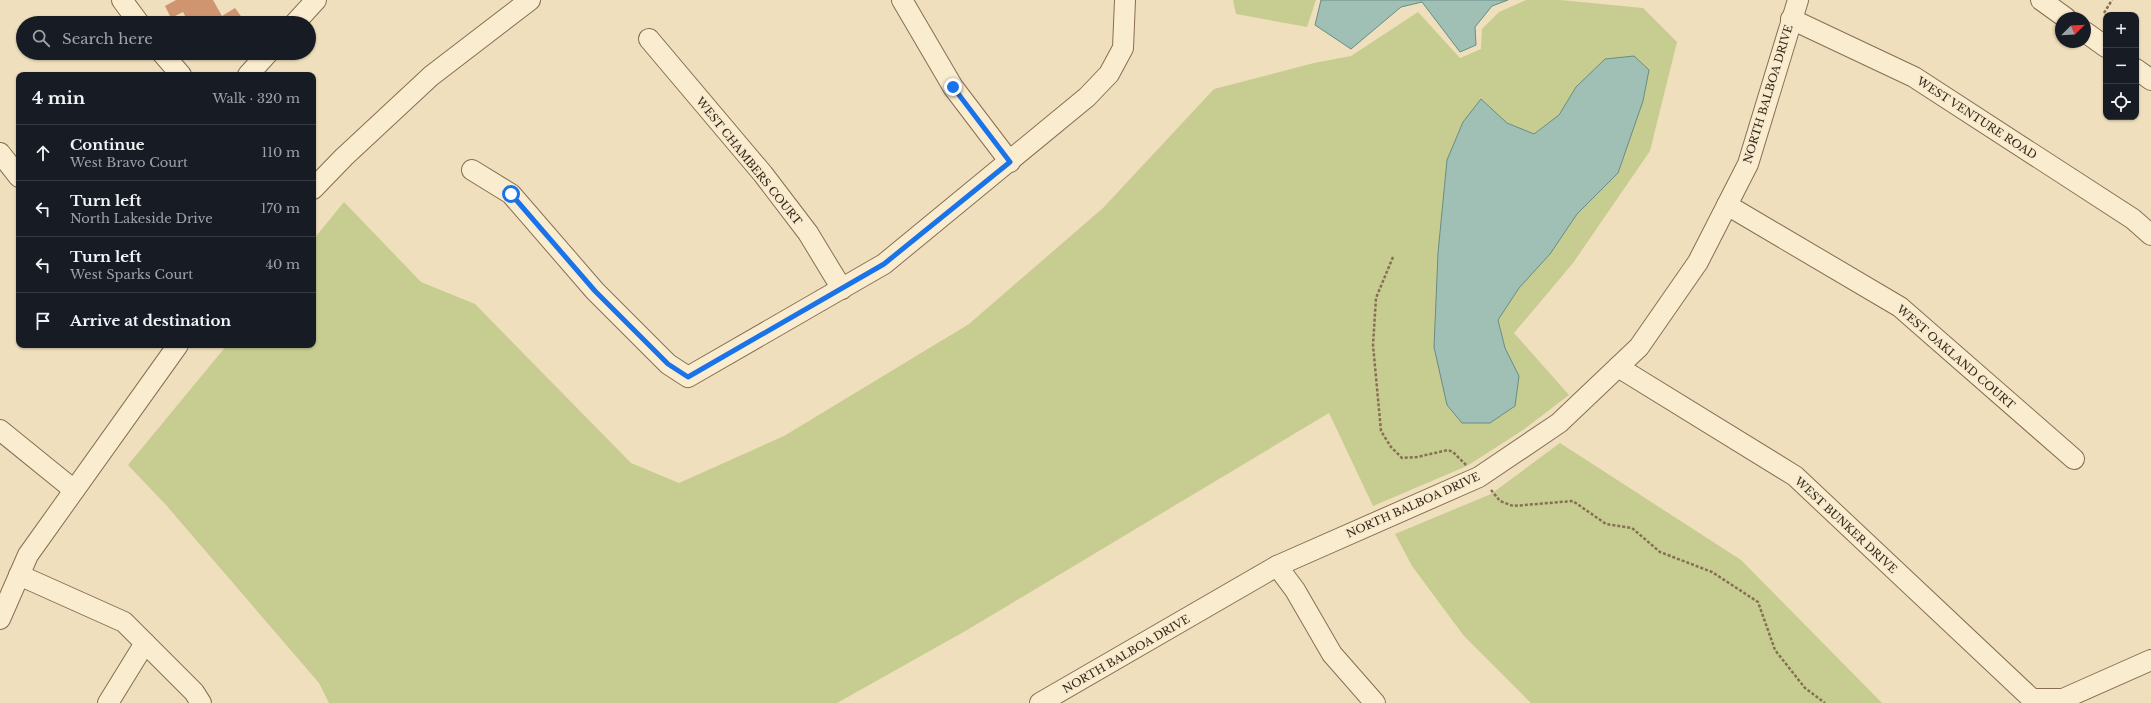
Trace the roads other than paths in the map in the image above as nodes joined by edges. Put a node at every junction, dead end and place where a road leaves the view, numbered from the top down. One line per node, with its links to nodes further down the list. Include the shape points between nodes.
1 (122, 0): 9 (street)
2 (316, 0): 10 (street)
3 (530, 0): 24 (street, via 431,76 344,157)
4 (902, 0): 21 (street, via 953,87)
5 (1125, 0): 21 (street, via 1123,48 1109,74 1087,98)
6 (2041, 0): 8 (street)
7 (1795, 9): 25 (street, NORTH BALBOA DRIVE, via 1748,164); 26 (street, WEST VENTURE ROAD, via 1914,77 2133,219)
8 (2058, 12)
9 (134, 16)
10 (301, 16)
11 (2091, 36): 13 (street)
12 (648, 39): 27 (street, WEST CHAMBERS COURT, via 763,174 808,233)
13 (2103, 45)
14 (168, 60): 17 (street)
15 (262, 60): 18 (street)
16 (2139, 71): 19 (street)
17 (178, 72)
18 (251, 72)
19 (2151, 80)
20 (0, 153): 23 (street)
21 (1010, 162): 27 (street, via 884,264)
22 (472, 170): 27 (street, via 511,194 595,291 668,364 688,377)
23 (16, 173)
24 (316, 187)
25 (1727, 205): 29 (street, NORTH BALBOA DRIVE, via 1698,262 1639,347); 31 (street, WEST OAKLAND COURT, via 1900,307)
26 (2151, 235)
27 (842, 290)
28 (176, 348): 32 (street)
29 (1618, 367): 33 (street, NORTH BALBOA DRIVE, via 1559,423 1479,477); 37 (street, WEST BUNKER DRIVE, via 1795,476 2032,699 2063,698)
30 (0, 430): 32 (street)
31 (2074, 459)
32 (74, 490): 34 (street, via 28,555)
33 (1277, 566): 40 (street, NORTH BALBOA DRIVE); 41 (street, via 1332,654)
34 (19, 575): 35 (street); 36 (street, via 124,622)
35 (0, 619)
36 (145, 643): 38 (street); 39 (street, via 194,692)
37 (2151, 660)
38 (108, 703)
39 (201, 703)
40 (1040, 703)
41 (1375, 703)

